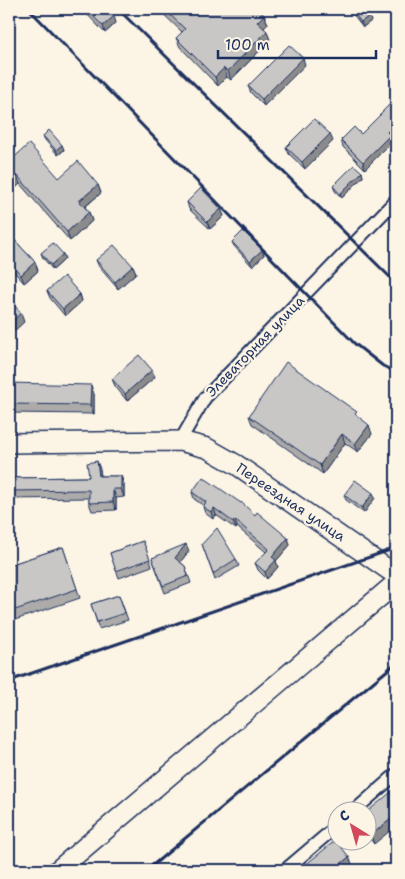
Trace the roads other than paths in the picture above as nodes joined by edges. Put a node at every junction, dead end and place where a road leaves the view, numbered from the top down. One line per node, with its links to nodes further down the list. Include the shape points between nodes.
1 (396, 200): 2 (street, Элеваторная улица, via 205,398)
2 (180, 441): 3 (main road); 4 (main road, Переездная улица, via 207,448 237,465)
3 (9, 442)
4 (396, 575)
5 (396, 582): 9 (main road)
6 (396, 774): 7 (street)
7 (364, 802)
8 (328, 833): 10 (street)
9 (58, 870)
10 (285, 870)

